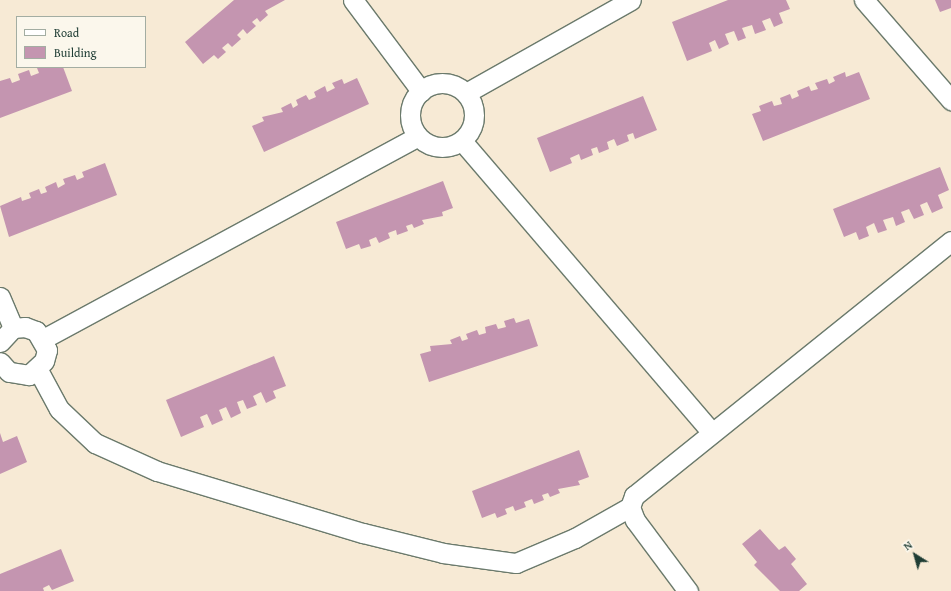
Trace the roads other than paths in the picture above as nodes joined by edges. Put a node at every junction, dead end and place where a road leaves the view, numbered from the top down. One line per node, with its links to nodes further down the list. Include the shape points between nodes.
1 (353, 0): 4 (street)
2 (630, 0): 5 (street)
3 (864, 0): 6 (street)
4 (421, 91): 5 (street, via 444,83); 7 (street, via 412,105 411,121)
5 (466, 93): 8 (street, via 475,118)
6 (951, 100)
7 (418, 136): 8 (street, via 439,147); 12 (street)
8 (462, 141): 16 (street)
9 (951, 242): 16 (street)
10 (0, 297): 11 (street)
11 (13, 328): 12 (street, via 36,331); 13 (street)
12 (43, 339): 15 (street, via 47,350)
13 (0, 342)
14 (0, 362): 15 (street, via 9,372 18,376)
15 (38, 370): 17 (street, via 59,409 95,443 157,472 443,553 516,563 576,538)
16 (712, 433): 17 (street, via 634,496)
17 (630, 507): 18 (street, via 635,520)
18 (688, 591)

